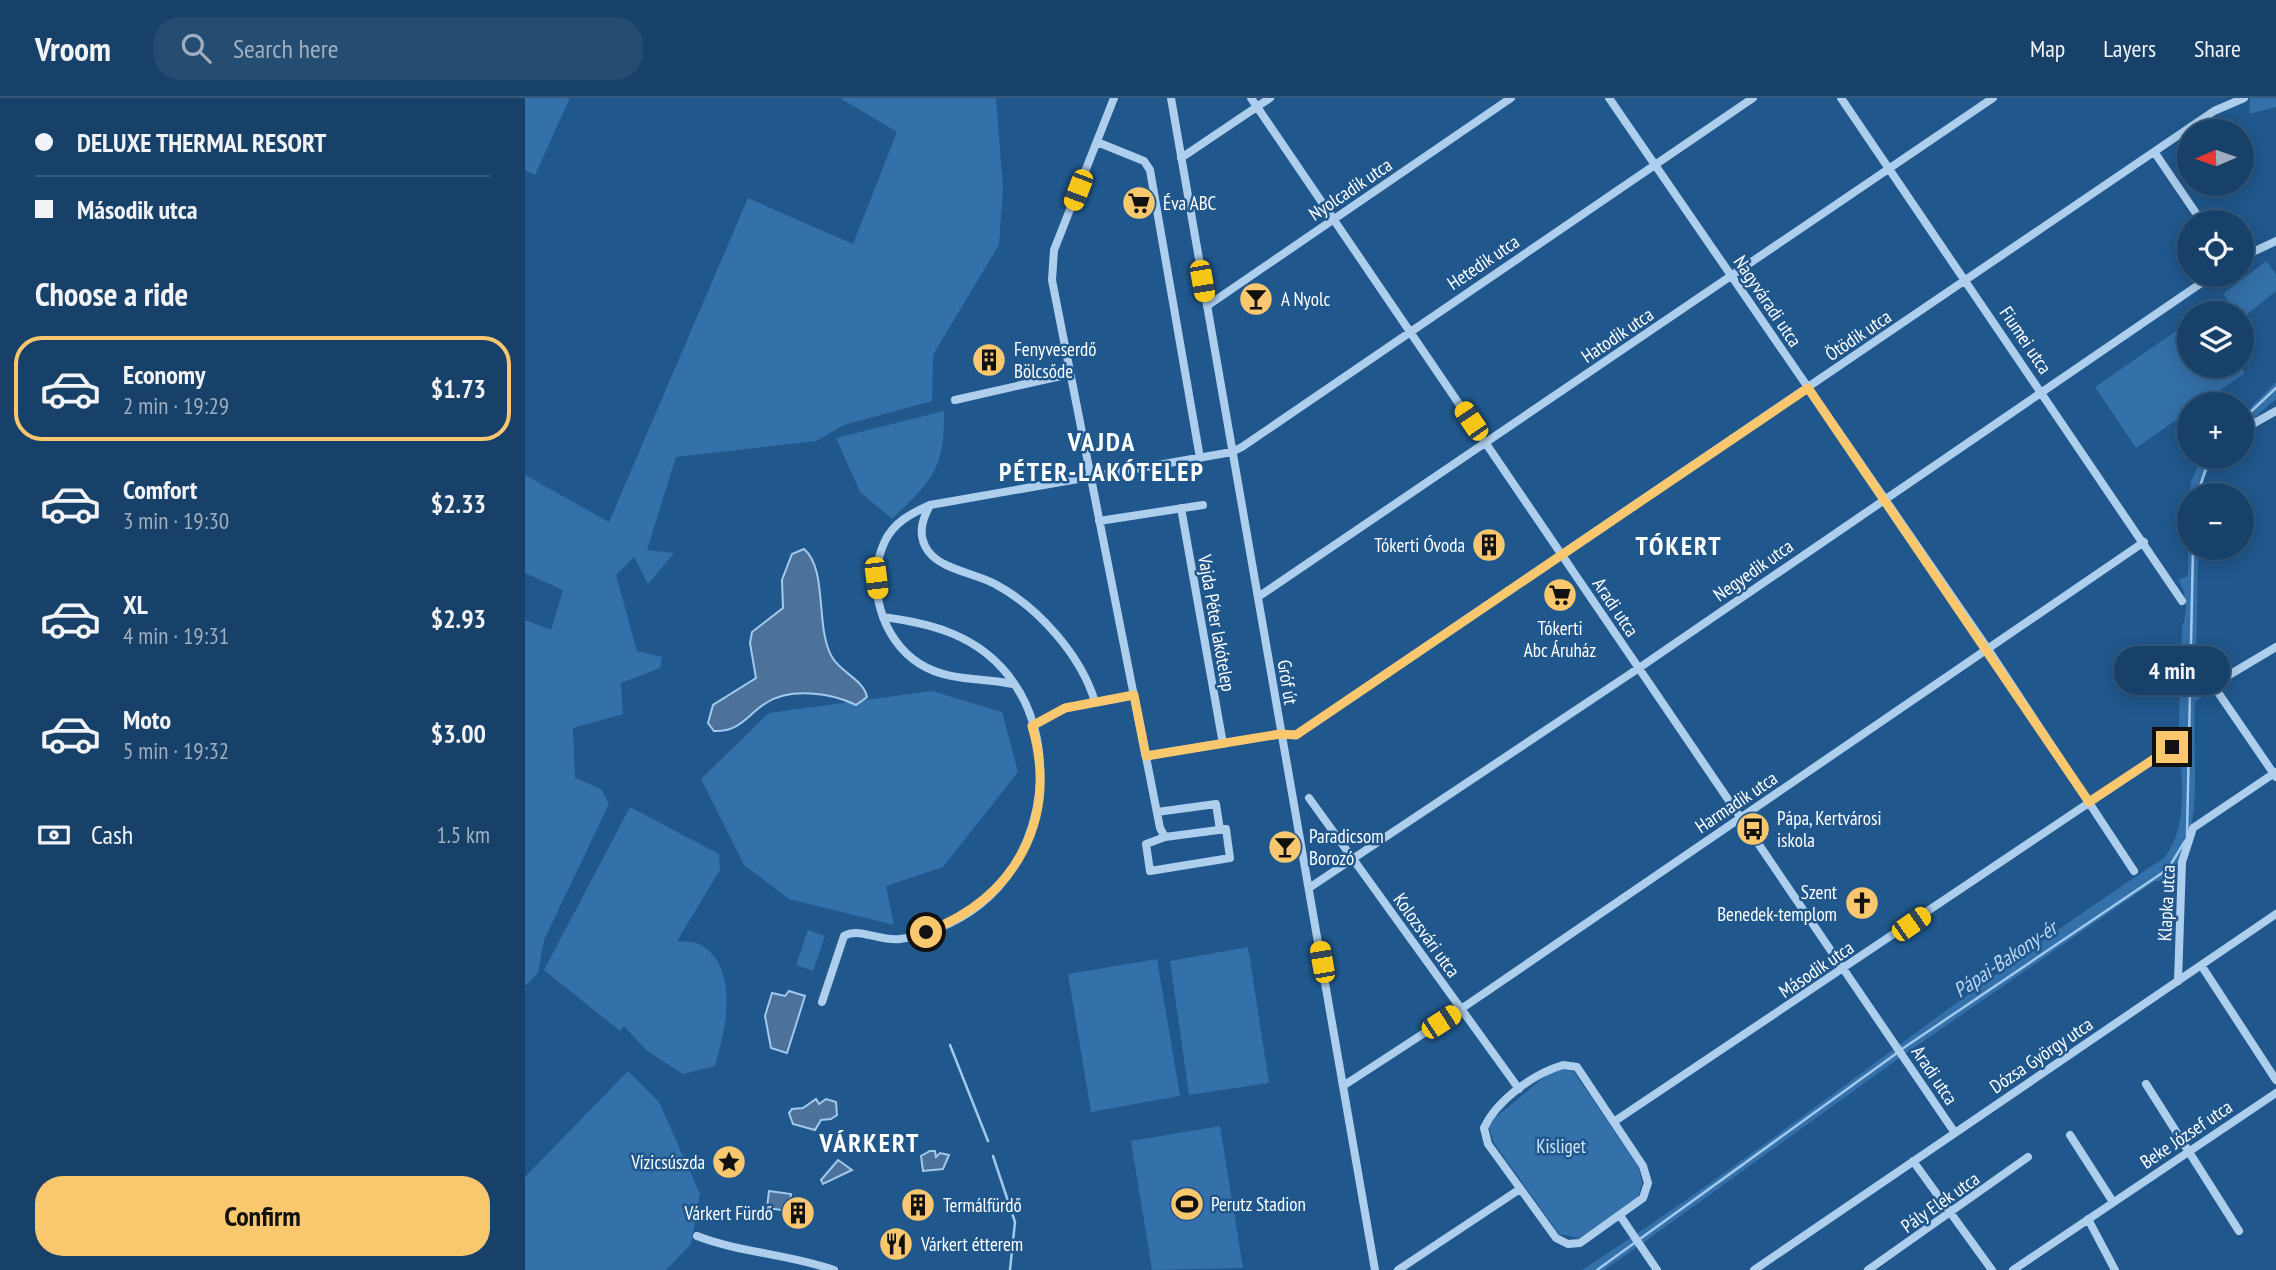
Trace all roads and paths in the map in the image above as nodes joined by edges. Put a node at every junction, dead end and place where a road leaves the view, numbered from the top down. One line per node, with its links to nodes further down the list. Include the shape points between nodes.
1 (1114, 98): 12 (street)
2 (1171, 98): 14 (street, Gróf út)
3 (1251, 98): 11 (street, Aradi utca)
4 (1270, 98): 11 (street)
5 (1511, 98): 18 (street, Nyolcadik utca)
6 (1609, 98): 15 (street, Nagyváradi utca)
7 (1753, 98): 15 (street, Hetedik utca)
8 (1841, 98): 16 (street, Fiumei utca)
9 (1993, 98): 16 (street, Hatodik utca)
10 (2243, 98): 13 (street, Ötödik utca, via 2214,111)
11 (1257, 107): 14 (street); 18 (street, Aradi utca)
12 (1097, 142): 26 (street, via 1051,264); 34 (street, via 1144,161 1150,170)
13 (2155, 153): 17 (street); 22 (street, Ötödik utca)
14 (1181, 158): 24 (street, Gróf út)
15 (1655, 164): 21 (street, Nagyváradi utca); 25 (street, Hetedik utca)
16 (1891, 170): 21 (street, Hatodik utca); 22 (street, Fiumei utca)
17 (2194, 210)
18 (1333, 219): 24 (street, Nyolcadik utca); 25 (street, Aradi utca)
19 (2276, 241): 20 (street)
20 (2254, 251)
21 (1732, 275): 27 (street, Nagyváradi utca); 32 (street, Hatodik utca)
22 (1966, 280): 27 (street, Ötödik utca); 28 (street, Fiumei utca)
23 (2195, 287): 28 (street, Negyedik utca)
24 (1207, 306): 33 (street, Gróf út)
25 (1409, 331): 32 (street, Aradi utca); 33 (street, Hetedik utca)
26 (1070, 374): 29 (street); 35 (street)
27 (1808, 388): 36 (street, Nagyváradi utca); 42 (street, Ötödik utca)
28 (2042, 391): 36 (street, Negyedik utca); 41 (street, Fiumei utca)
29 (955, 400)
30 (2276, 411): 31 (street)
31 (2254, 423)
32 (1486, 444): 42 (street, Aradi utca); 43 (street, Hatodik utca)
33 (1232, 452): 34 (street); 43 (street, Gróf út)
34 (1200, 458): 35 (street)
35 (1091, 479): 37 (street); 40 (street)
36 (1885, 498): 47 (street, Nagyváradi utca); 48 (street, Negyedik utca)
37 (930, 505): 45 (street, via 912,513 885,540 876,578); 51 (street, via 921,528 928,552 996,584 1024,605 1071,655)
38 (1203, 505): 39 (street)
39 (1181, 508): 40 (street); 54 (street, Vajda Péter lakótelep)
40 (1099, 521): 50 (street)
41 (2144, 542): 44 (street, Fiumei utca); 47 (street, Harmadik utca)
42 (1563, 556): 48 (street, Aradi utca); 53 (street, Ötödik utca, via 1296,735)
43 (1258, 597): 53 (street, Gróf út)
44 (2182, 601)
45 (883, 617): 49 (street, via 927,622 953,633 1002,668); 49 (street, via 904,652 921,665 958,679)
46 (2276, 646): 57 (street, via 2215,688)
47 (1988, 649): 59 (street, Nagyváradi utca); 61 (street, Harmadik utca)
48 (1639, 668): 61 (street, Aradi utca); 64 (street, Negyedik utca)
49 (1013, 684): 52 (street)
50 (1134, 695): 51 (street); 56 (street)
51 (1095, 702): 52 (street, via 1051,713)
52 (1032, 726): 71 (street, via 1040,773 1039,801 1034,824 1011,870 977,907 936,928 899,940 853,931 844,936)
53 (1280, 734): 54 (street); 66 (street, Gróf út)
54 (1223, 744): 56 (street)
55 (2172, 747): 59 (street, Második utca)
56 (1146, 756): 60 (street)
57 (2275, 774): 70 (street, Klapka utca, via 2193,828 2182,862)
58 (1309, 798): 64 (street, Kolozsvári utca)
59 (2089, 802): 65 (street, Nagyváradi utca); 69 (street, Második utca)
60 (1157, 812): 62 (street, via 1216,804); 63 (street)
61 (1741, 818): 69 (street, Aradi utca); 72 (street, Harmadik utca)
62 (1220, 830): 63 (street); 63 (street, via 1226,829 1230,858 1150,871 1146,844)
63 (1165, 837)
64 (1354, 859): 66 (street, Negyedik utca); 72 (street, Kolozsvári utca)
65 (2134, 871)
66 (1309, 888): 75 (street, Gróf út)
67 (2276, 914): 68 (street, Dózsa György utca)
68 (2201, 965): 70 (street, Dózsa György utca); 73 (street)
69 (1844, 970): 78 (street, Második utca); 79 (street, Aradi utca)
70 (2178, 981): 79 (street, Dózsa György utca)
71 (823, 1002)
72 (1461, 1009): 75 (street, Harmadik utca); 76 (street, Kolozsvári utca)
73 (2276, 1080)
74 (2145, 1084): 81 (street)
75 (1343, 1086): 92 (street, Gróf út)
76 (1519, 1089): 78 (street, via 1548,1069 1577,1067); 84 (street, via 1491,1112 1484,1128 1488,1144)
77 (2276, 1093): 81 (street, Beke József utca)
78 (1615, 1121): 87 (street, via 1643,1166 1648,1183 1643,1198)
79 (1955, 1133): 83 (street, Dózsa György utca)
80 (2070, 1135): 85 (street)
81 (2189, 1153): 85 (street, Beke József utca); 89 (street)
82 (2028, 1157): 86 (street, Pály Elek utca)
83 (1913, 1161): 86 (street); 95 (street, Dózsa György utca)
84 (1520, 1189): 87 (street, via 1556,1238 1568,1244 1580,1243); 93 (street)
85 (2113, 1202): 88 (street, Beke József utca)
86 (1952, 1214): 96 (street, Pály Elek utca); 97 (street)
87 (1621, 1217): 94 (street)
88 (2088, 1219): 98 (street, Beke József utca); 99 (street)
89 (2239, 1231)
90 (697, 1236): 91 (street)
91 (834, 1270)
92 (1375, 1270)
93 (1398, 1270)
94 (1657, 1270)
95 (1754, 1270)
96 (1868, 1270)
97 (1992, 1270)
98 (2013, 1270)
99 (2115, 1270)

